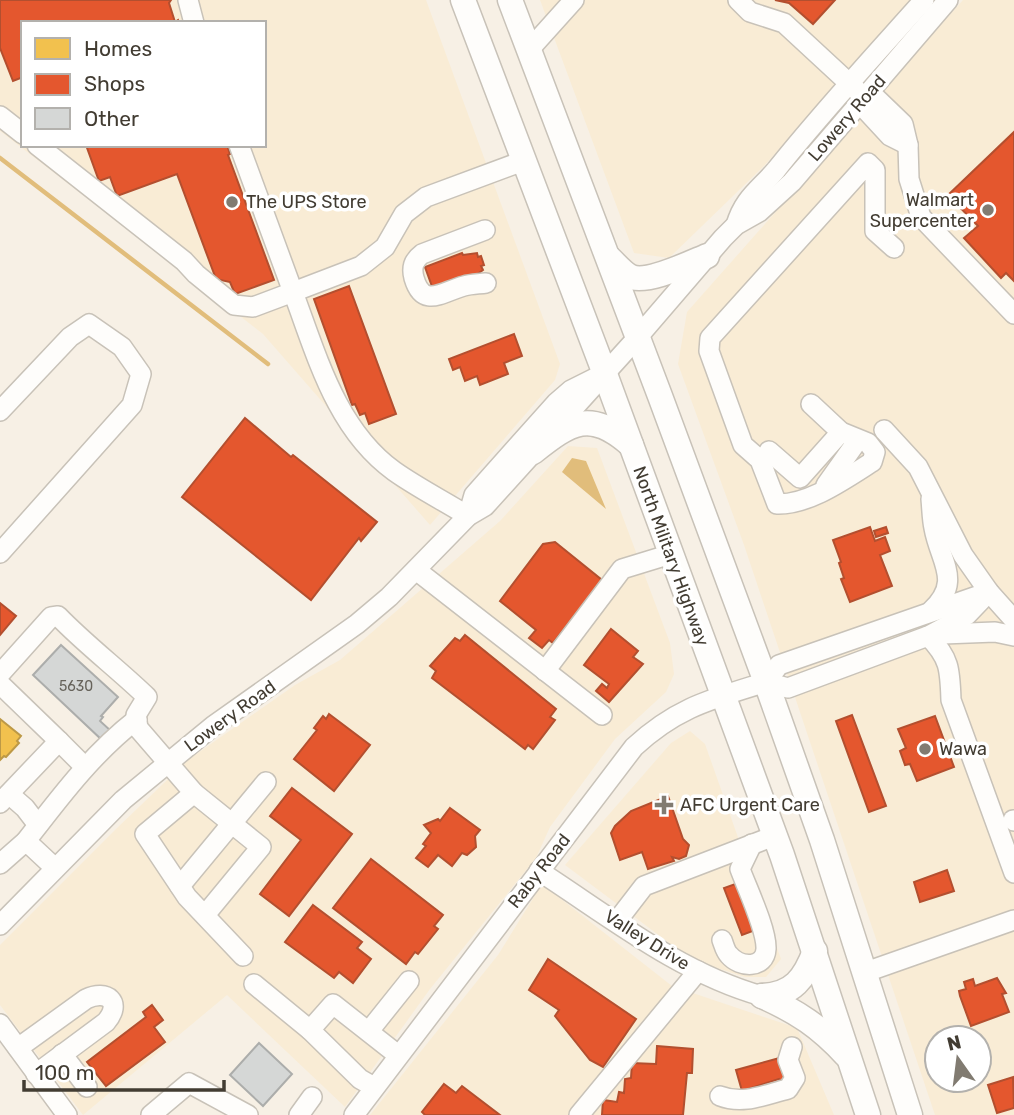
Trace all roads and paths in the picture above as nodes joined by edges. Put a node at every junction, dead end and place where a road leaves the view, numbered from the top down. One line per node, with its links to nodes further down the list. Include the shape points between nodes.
1 (188, 0): 8 (street)
2 (463, 0): 15 (main road, North Military Highway)
3 (510, 0): 9 (main road)
4 (574, 0): 9 (street)
5 (737, 0): 10 (street, via 750,12 784,23)
6 (924, 0): 10 (street, Lowery Road)
7 (948, 0): 10 (street, Lowery Road)
8 (193, 21)
9 (529, 50): 18 (main road)
10 (861, 93): 19 (street, Lowery Road, via 741,206 736,225); 22 (street, via 876,98 903,124 909,179 921,217)
11 (0, 116): 12 (street)
12 (21, 132)
13 (40, 147): 21 (street, via 234,305 253,307)
14 (240, 147): 21 (street)
15 (523, 161): 21 (street, via 426,197 404,214 384,247 361,266); 24 (main road, North Military Highway)
16 (485, 230): 20 (street, via 422,254 412,269 424,295)
17 (894, 248): 28 (street, via 875,232 875,170 868,163 710,338 709,351 743,445 760,460 777,504 791,504 872,462 875,453 868,443)
18 (606, 254): 19 (main road, via 629,276 640,279); 23 (main road)
19 (707, 256): 23 (street, Lowery Road)
20 (486, 283)
21 (293, 292): 33 (street, via 331,391 362,440 394,471)
22 (1014, 314)
23 (637, 338): 24 (street, Lowery Road); 44 (main road)
24 (605, 374): 29 (main road, North Military Highway); 31 (street, Lowery Road); 33 (street, Lowery Road, via 571,390 556,403 474,495)
25 (811, 404): 28 (street)
26 (0, 411): 34 (street, via 70,337 89,324 122,347 141,374 132,405)
27 (884, 430): 32 (street, via 918,467)
28 (850, 436): 30 (street, via 800,478)
29 (631, 445): 31 (main road, via 617,433 590,422 554,435); 35 (main road, North Military Highway)
30 (769, 451)
31 (533, 452): 33 (street, Lowery Road, via 485,506)
32 (931, 495): 37 (street); 38 (street, via 934,529 948,577 941,602)
33 (468, 516): 36 (street, Lowery Road)
34 (0, 553)
35 (671, 554): 42 (street, via 622,569); 46 (main road, North Military Highway)
36 (416, 570): 42 (street); 50 (street, Lowery Road, via 357,624)
37 (989, 592): 38 (street); 39 (street); 40 (street, via 967,615)
38 (928, 614): 44 (street, via 779,665)
39 (1014, 620)
40 (928, 636): 41 (street, via 976,631); 44 (street, via 788,688); 62 (street, via 942,650 951,674 951,700)
41 (1014, 636)
42 (545, 671): 47 (street)
43 (0, 674): 48 (street, via 51,617 58,616 147,697)
44 (766, 682): 46 (street, Raby Road); 72 (main road)
45 (0, 684): 49 (street)
46 (723, 696): 57 (main road, North Military Highway); 61 (street, Raby Road, via 684,709 643,738)
47 (601, 715)
48 (137, 719): 50 (street, via 138,728); 51 (street)
49 (59, 741): 51 (street); 54 (street)
50 (167, 762): 53 (street); 60 (street, Lowery Road)
51 (85, 766): 55 (street)
52 (266, 782): 56 (street)
53 (194, 793): 56 (street); 63 (street, via 145,834)
54 (4, 798): 55 (street, via 25,808)
55 (38, 825): 58 (street)
56 (232, 825): 63 (street); 64 (street, via 261,847)
57 (763, 840): 66 (street, via 644,886); 68 (street, via 740,869 764,933 766,952 761,962 741,964 726,952); 69 (main road, North Military Highway)
58 (26, 841): 59 (street); 60 (street)
59 (3, 856)
60 (55, 868): 67 (street, Lowery Road)
61 (539, 871): 66 (street, Valley Drive); 82 (street, Raby Road)
62 (1014, 873)
63 (180, 886): 64 (street)
64 (205, 915): 70 (street)
65 (1014, 920): 72 (street)
66 (617, 921): 71 (street, Valley Drive)
67 (0, 925)
68 (722, 940)
69 (815, 951): 75 (main road, via 796,986); 83 (main road, North Military Highway)
70 (243, 956)
71 (698, 971): 75 (street, Valley Drive); 94 (street)
72 (866, 972): 96 (main road)
73 (408, 981): 78 (street)
74 (254, 984): 77 (street)
75 (762, 996): 83 (main road, via 806,1018)
76 (0, 1024): 80 (street)
77 (310, 1030): 78 (street, via 333,1004); 86 (street)
78 (369, 1031): 82 (street)
79 (792, 1047): 87 (street, via 788,1060 795,1078 788,1089 743,1101)
80 (18, 1048): 81 (street, via 86,999 96,994 111,999 113,1015); 84 (street)
81 (62, 1055): 84 (street); 85 (street)
82 (398, 1055): 86 (street, Raby Road)
83 (851, 1060): 95 (main road, North Military Highway)
84 (37, 1074): 90 (street)
85 (87, 1087)
86 (374, 1087): 93 (street, Raby Road)
87 (720, 1096)
88 (312, 1097): 92 (street)
89 (241, 1113): 91 (street, via 189,1083)
90 (67, 1115)
91 (151, 1115)
92 (299, 1115)
93 (354, 1115)
94 (579, 1115)
95 (868, 1115)
96 (910, 1115)

